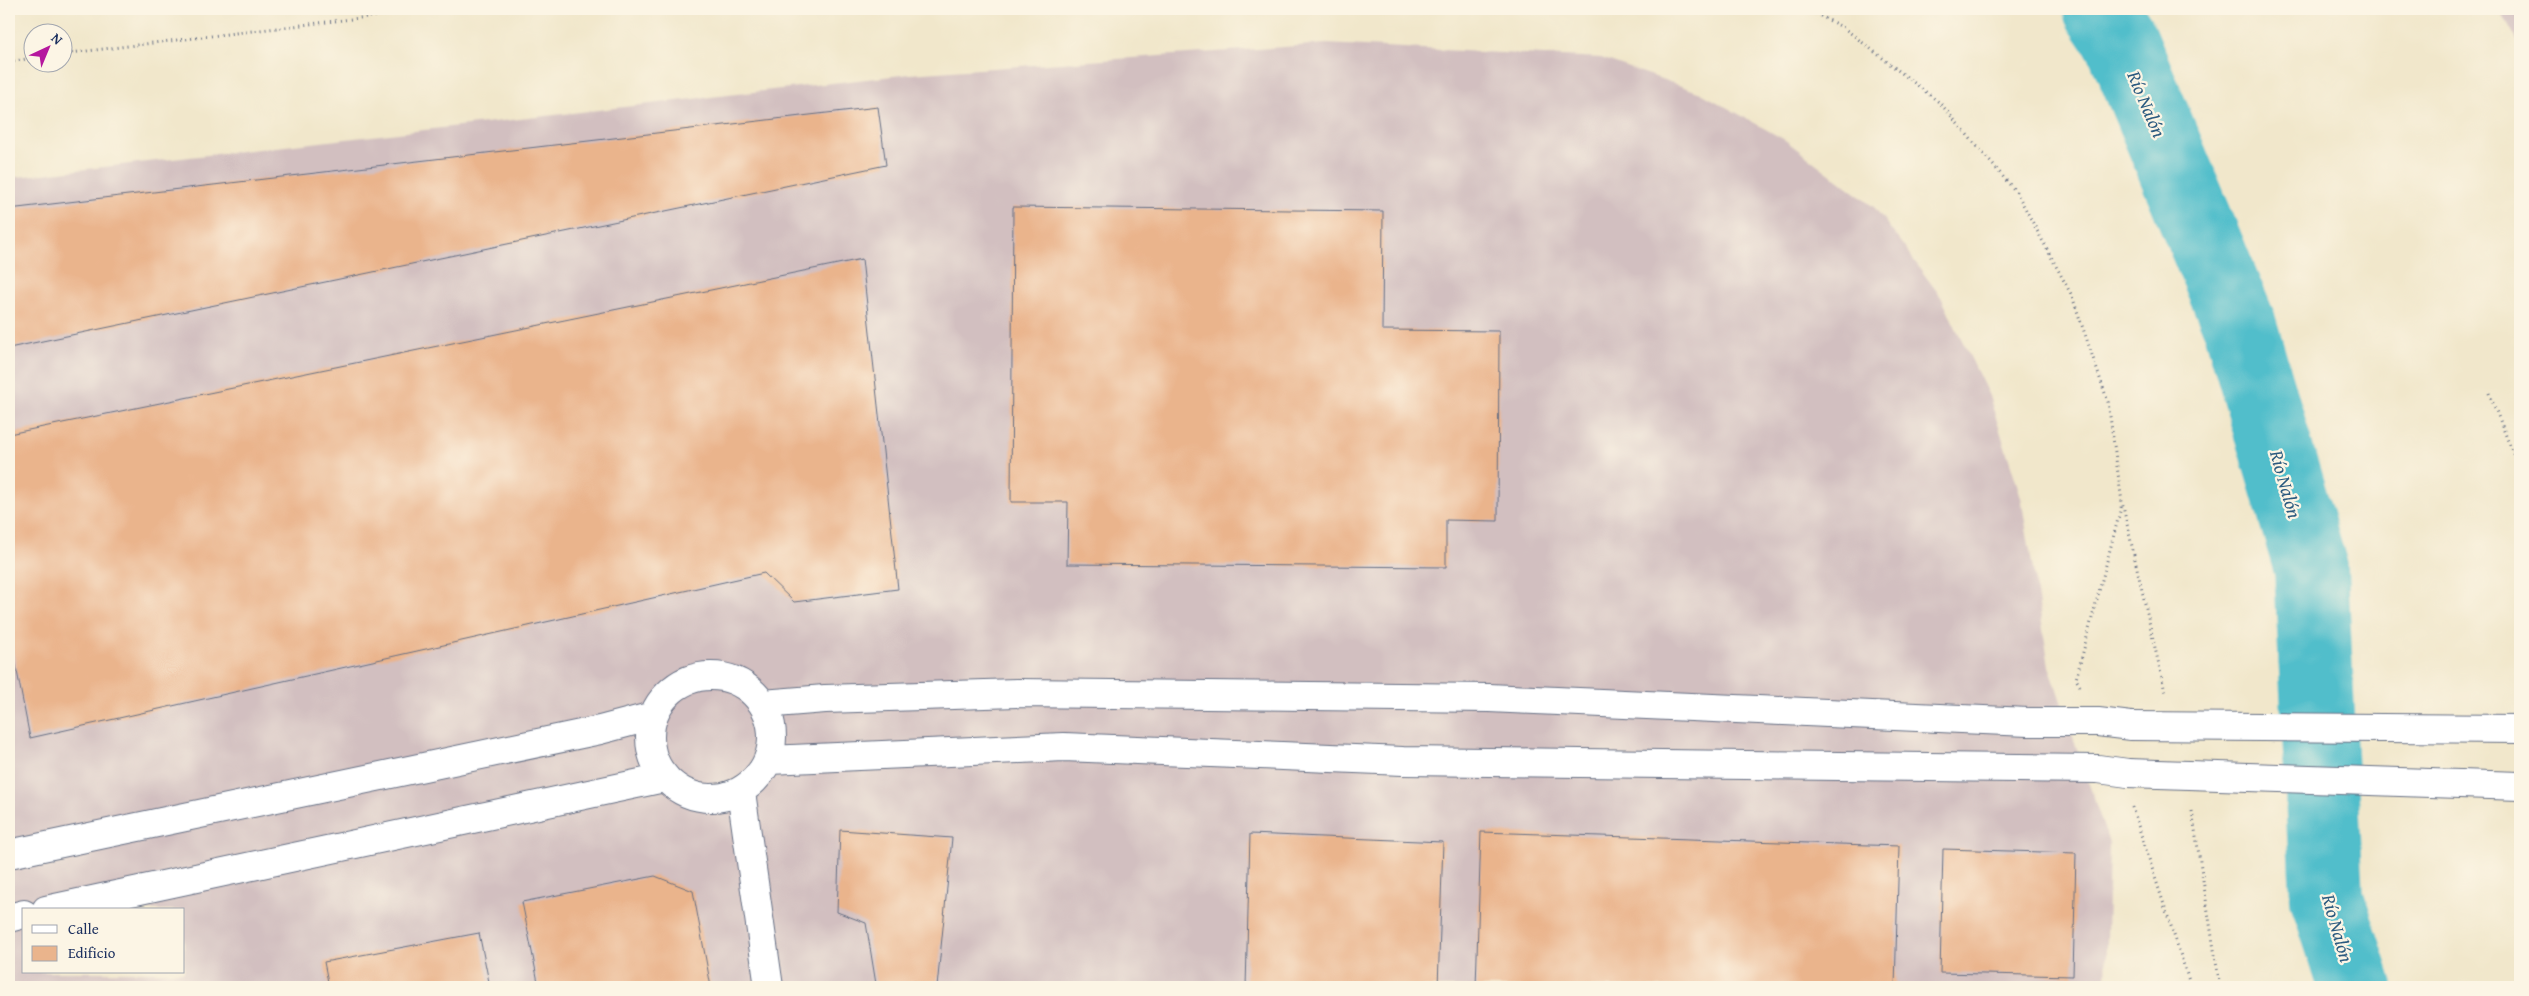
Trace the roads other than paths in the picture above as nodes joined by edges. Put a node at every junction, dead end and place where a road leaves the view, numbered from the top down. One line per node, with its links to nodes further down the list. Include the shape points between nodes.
1 (763, 704): 2 (street, via 748,688 729,678 705,676 684,682 667,695); 3 (street, bridge, via 1018,693 1489,698 2028,722 2098,722 2131,726); 4 (street, via 771,724)
2 (653, 716): 5 (street, via 650,737); 8 (street, via 600,730)
3 (2520, 729)
4 (769, 760): 6 (street, bridge, via 1064,747 1403,761 2098,770); 7 (street, via 757,778)
5 (664, 778): 7 (street, via 681,791 701,798 722,798); 9 (street)
6 (2520, 786)
7 (741, 792): 12 (street)
8 (9, 854)
9 (55, 908)
10 (22, 915): 11 (street)
11 (9, 918)
12 (769, 987)

